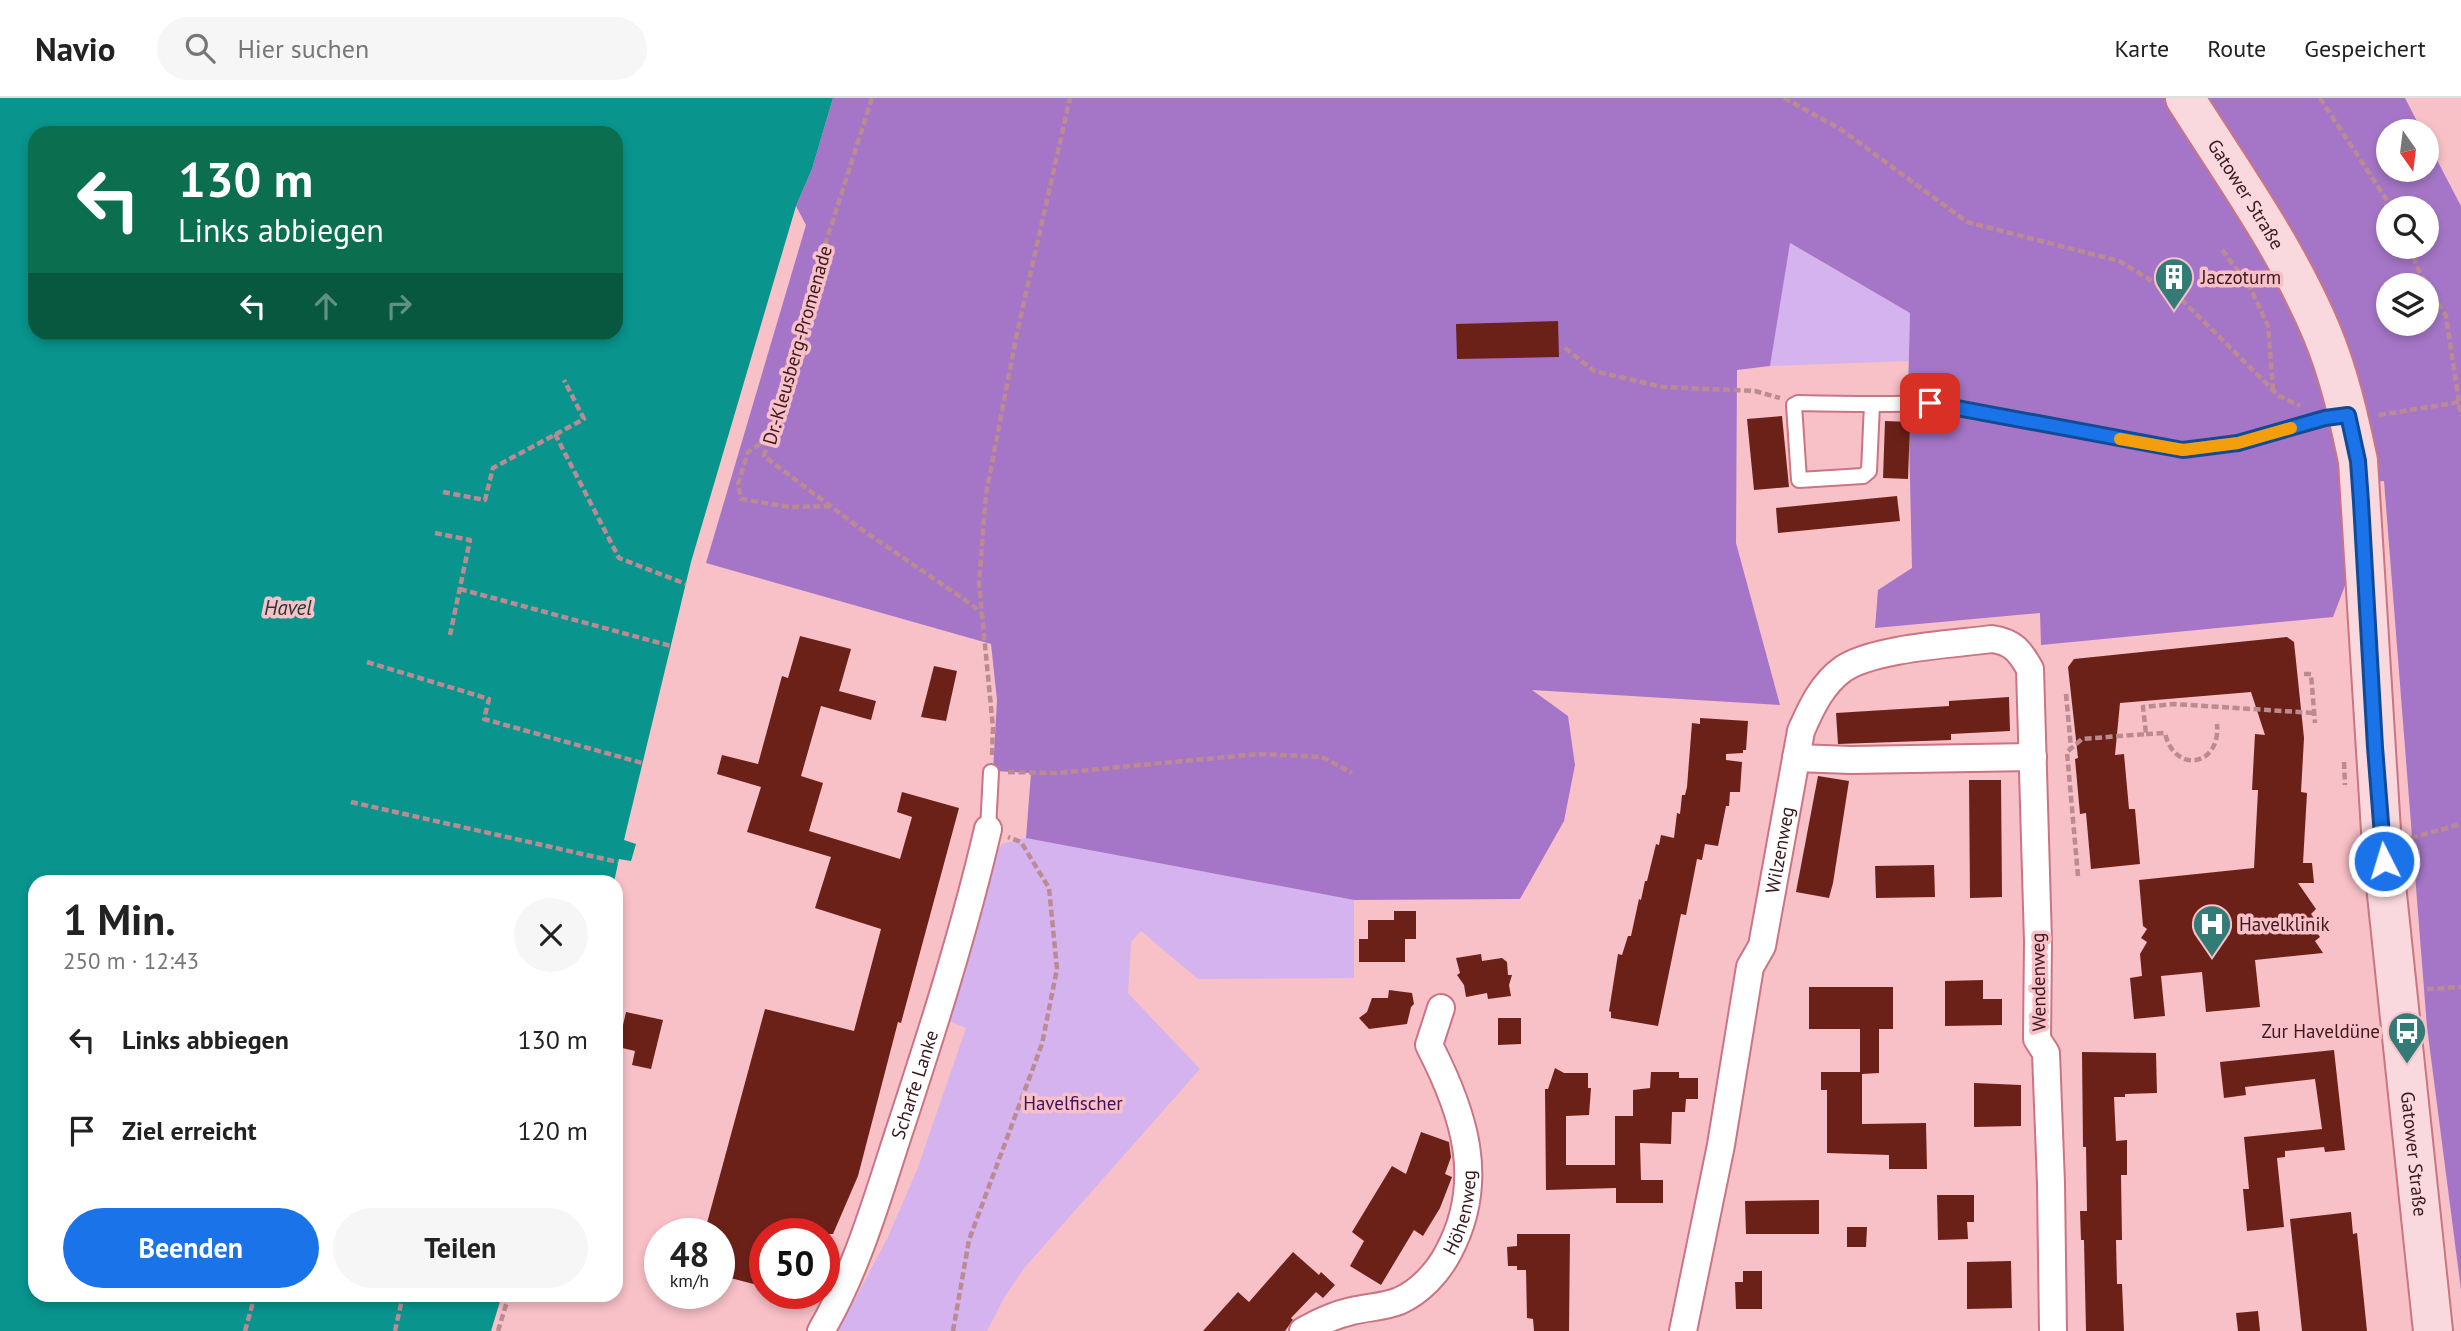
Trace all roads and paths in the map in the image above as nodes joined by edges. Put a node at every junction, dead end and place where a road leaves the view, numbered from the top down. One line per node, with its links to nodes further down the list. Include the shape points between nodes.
1 (872, 98): 18 (path, Dr.-Kleusberg-Promenade, via 789,358)
2 (1070, 98): 24 (path, via 986,494 979,583)
3 (1784, 98): 11 (path, via 1842,130 1967,222 2119,261 2180,298)
4 (2185, 98): 16 (main road, Gatower Straße, via 2287,260 2322,334)
5 (2320, 98): 6 (path)
6 (2384, 196)
7 (2222, 250): 11 (path, via 2249,285 2268,326)
8 (2414, 259): 12 (path, via 2446,316)
9 (1565, 348): 13 (path, via 1594,370 1663,387 1755,391)
10 (564, 380): 17 (path, via 584,419)
11 (2273, 389): 16 (path, via 2279,396)
12 (2460, 402): 15 (path); 16 (path)
13 (1798, 403): 14 (lane); 14 (lane, via 1794,405 1799,480 1804,481 1863,476 1869,471)
14 (1872, 404): 16 (lane, via 1930,403 2183,450 2238,443)
15 (2461, 416)
16 (2337, 417): 43 (main road, Gatower Straße, via 2358,461)
17 (555, 434): 19 (path, via 493,468 485,500); 22 (path, via 619,558)
18 (769, 437): 20 (path, Dr.-Kleusberg-Promenade, via 764,456); 20 (path, via 748,452 738,484 741,499 790,507)
19 (443, 492)
20 (830, 506): 24 (path, Dr.-Kleusberg-Promenade)
21 (435, 533): 23 (path, via 470,540)
22 (686, 584)
23 (460, 589): 25 (path); 26 (path)
24 (982, 614): 38 (path, via 993,728)
25 (450, 635)
26 (671, 646)
27 (367, 662): 37 (path, via 489,699 484,719)
28 (2304, 674): 30 (path, via 2311,674)
29 (2066, 694): 34 (path)
30 (2314, 713): 31 (path); 33 (path, via 2174,704 2143,707)
31 (2315, 723)
32 (2217, 724): 33 (path, via 2215,748 2197,760 2175,755 2165,733)
33 (2146, 734): 34 (path, via 2082,739)
34 (2071, 749): 45 (path, via 2067,752)
35 (2033, 757): 36 (street); 36 (street, Wilzenweg, via 2031,669 2008,641 1992,639 1875,655 1843,669 1818,694 1801,731); 57 (street, Wendenweg, via 2037,1039 2046,1053 2047,1071)
36 (1796, 758): 56 (street, Wilzenweg, via 1762,946 1750,967 1721,1145)
37 (642, 763)
38 (991, 772): 39 (path, via 1056,773 1259,754 1322,757); 42 (lane)
39 (1352, 773)
40 (351, 802): 44 (path)
41 (2461, 824): 43 (path)
42 (988, 829): 53 (street, Scharfe Lanke, via 931,1035 867,1227); 54 (path, via 1021,842 1049,888 1057,969 1042,1044 969,1240)
43 (2382, 846): 58 (main road, Gatower Straße)
44 (618, 862)
45 (2078, 876)
46 (1441, 1008): 55 (street, Höhenweg, via 1430,1045 1457,1103 1468,1161 1468,1199 1457,1237 1443,1264 1418,1290 1399,1300 1323,1320)
47 (253, 1302): 50 (path)
48 (401, 1302): 51 (path)
49 (507, 1302): 52 (path)
50 (245, 1331)
51 (395, 1331)
52 (498, 1331)
53 (821, 1331)
54 (953, 1331)
55 (1303, 1331)
56 (1683, 1331)
57 (2053, 1331)
58 (2433, 1331)

